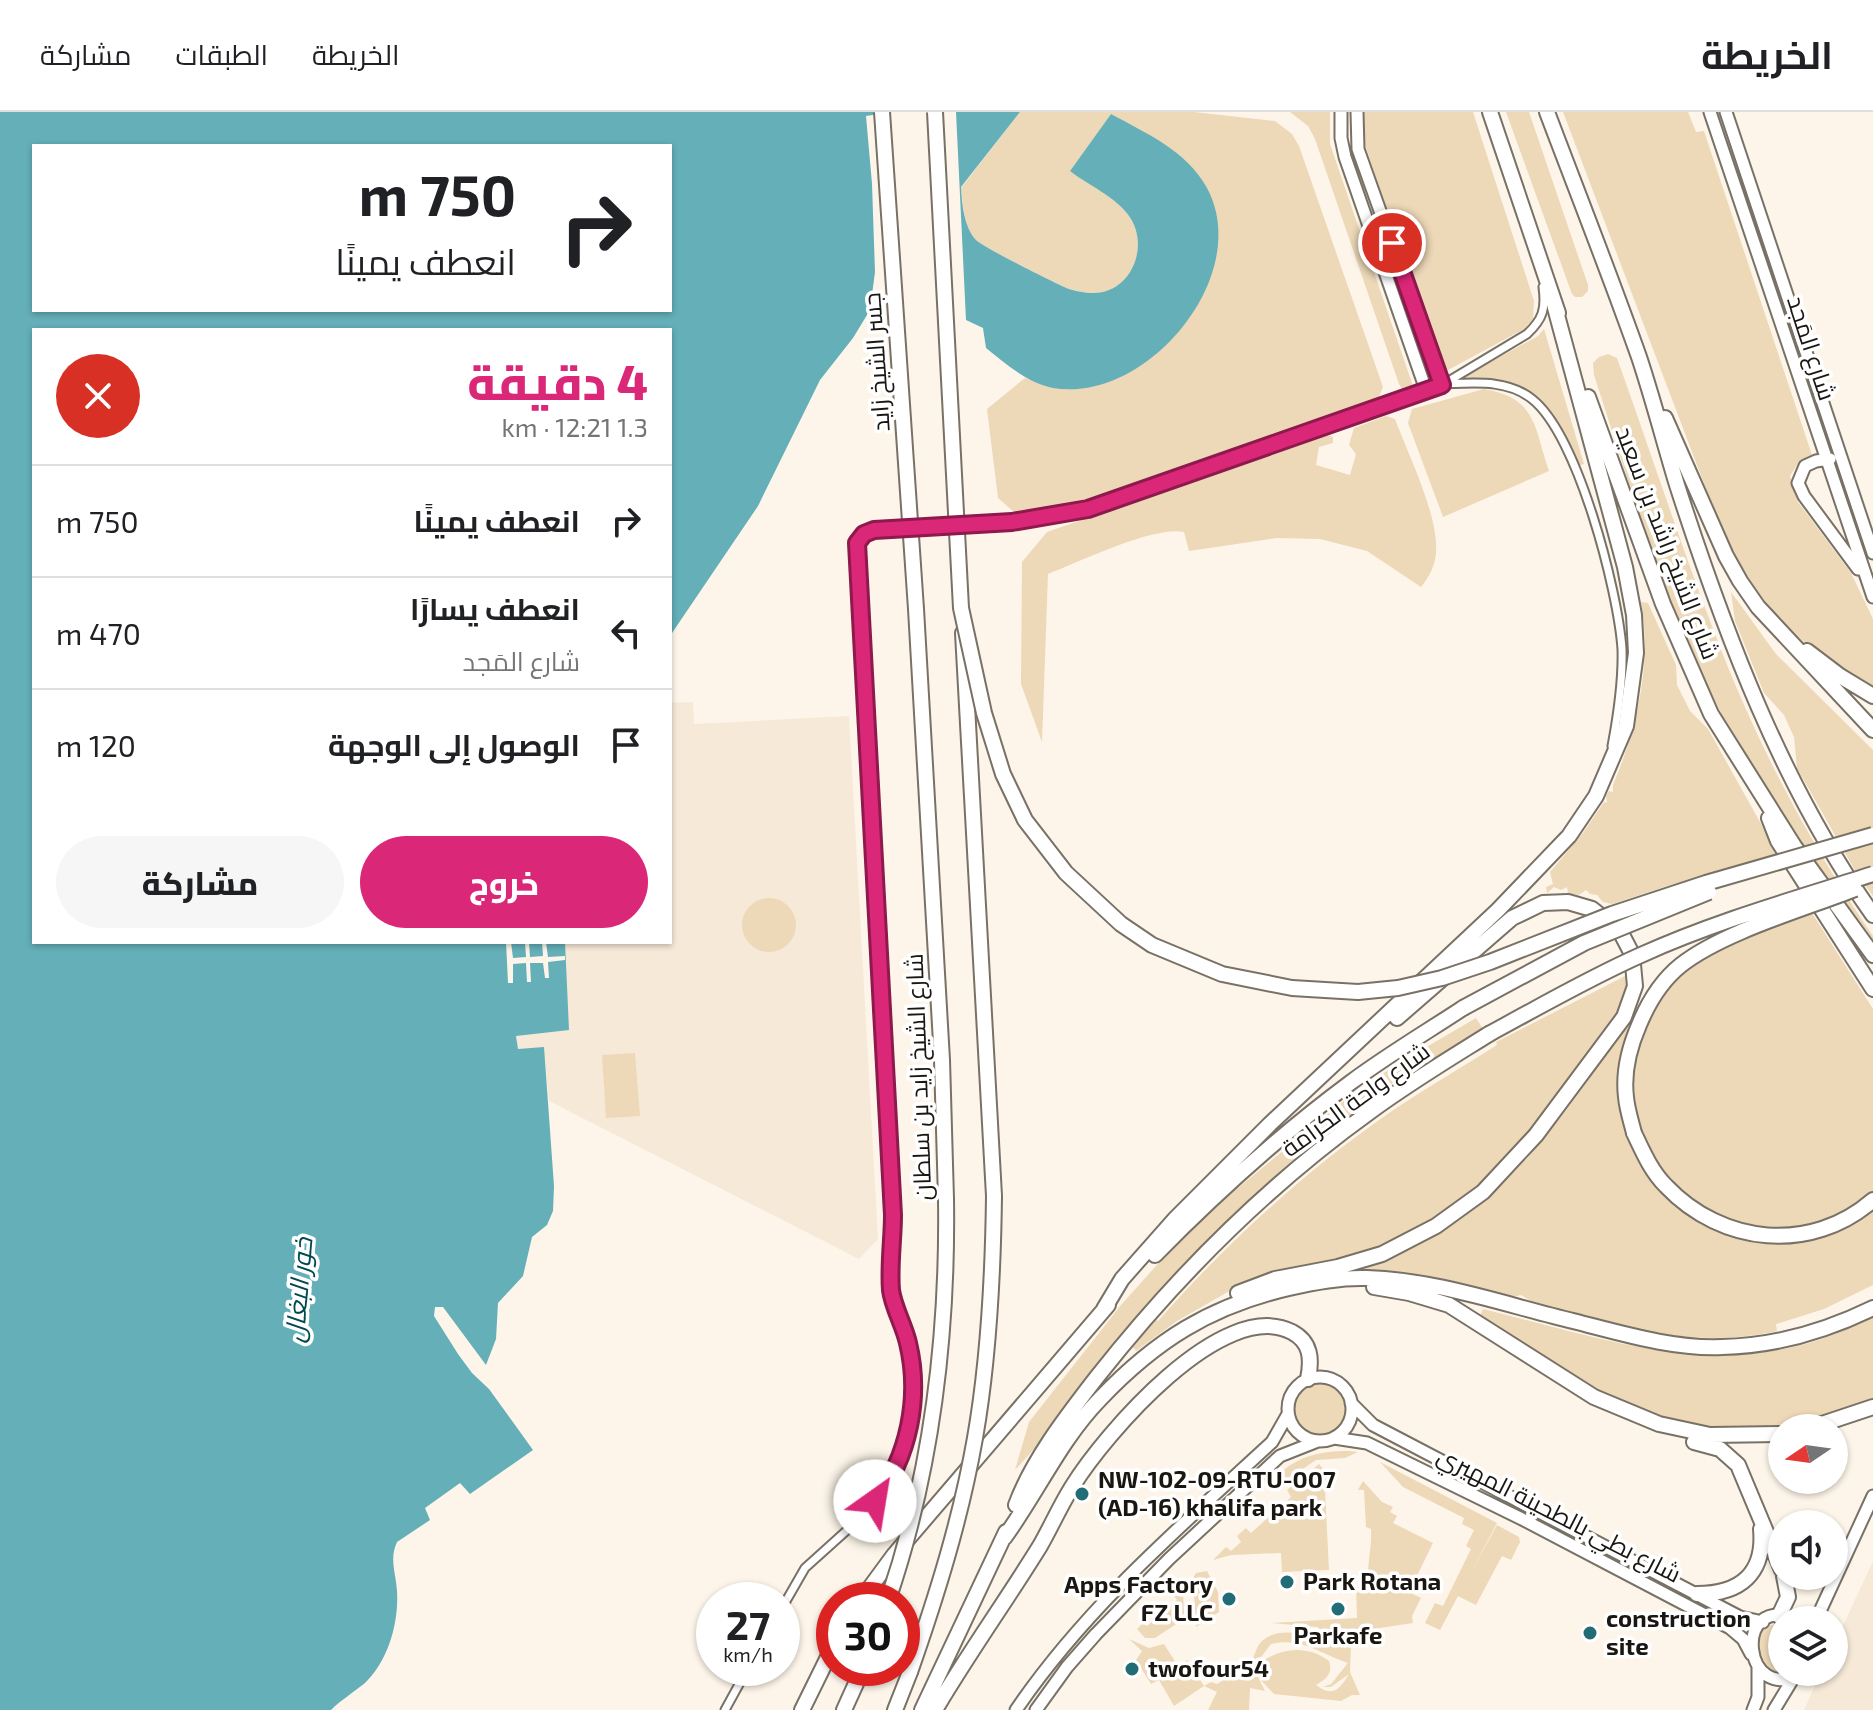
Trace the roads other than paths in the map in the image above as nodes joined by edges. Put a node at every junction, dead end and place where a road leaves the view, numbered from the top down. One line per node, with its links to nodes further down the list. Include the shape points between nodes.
1 (882, 112): 20 (highway, جسر الشيخ زايد, bridge)
2 (935, 112): 19 (highway, bridge)
3 (1341, 112): 13 (street, via 1345,157)
4 (1357, 112): 12 (street, via 1358,149)
5 (1490, 112): 9 (highway, شارع الشيخ راشد بن سعيد)
6 (1547, 112): 11 (highway, شارع الشيخ راشد بن سعيد)
7 (1710, 112): 14 (street, شارع المَجد)
8 (1726, 112): 15 (street, شارع المَجد)
9 (1540, 261): 10 (highway, شارع الشيخ راشد بن سعيد); 12 (street, via 1545,310 1536,325)
10 (1554, 304): 24 (highway, via 1634,615 1632,697); 25 (highway, شارع الشيخ راشد بن سعيد, via 1669,618 1711,714)
11 (1639, 358): 21 (highway, via 1726,556 1758,607); 29 (highway, شارع الشيخ راشد بن سعيد, via 1698,547 1772,738 1818,828)
12 (1442, 385): 13 (street); 24 (street, via 1484,382 1534,400 1576,467 1618,610 1621,697)
13 (1426, 390): 51 (street, via 1088,509 1012,522 874,530 857,543 893,1215 891,1292 908,1343 912,1409 903,1453 886,1488)
14 (1825, 459): 15 (street); 17 (street, شارع المَجد); 17 (street, via 1805,466 1800,490)
15 (1843, 459): 16 (street, شارع المَجد)
16 (1873, 553)
17 (1866, 579): 18 (street, شارع المَجد)
18 (1873, 597)
19 (961, 608): 26 (highway, bridge, via 984,713 1003,774 1025,820 1066,873 1121,924 1152,945 1222,974 1292,988 1398,988 1490,962 1706,883); 68 (highway, bridge, via 993,1183 993,1277 979,1412 959,1518)
20 (916, 609): 53 (highway, شارع الشيخ زايد بن سلطان, bridge, via 942,1060 947,1249 942,1347 928,1445)
21 (1780, 630): 22 (highway); 23 (highway)
22 (1873, 696)
23 (1873, 730)
24 (1608, 770): 32 (highway, via 1585,817 1569,836)
25 (1765, 802): 30 (highway, شارع الشيخ راشد بن سعيد); 31 (highway, via 1778,841)
26 (1873, 836): 36 (highway, شارع واحة الكرامة, bridge, via 1626,924 1463,1008 1351,1082 1300,1123 1202,1207)
27 (1873, 874): 50 (highway, شارع واحة الكرامة, bridge, via 1715,925 1585,981 1489,1034 1371,1111 1225,1234 1130,1336 1029,1476)
28 (1873, 882): 33 (highway, bridge, via 1757,926 1680,966 1646,1007 1625,1073 1634,1133 1646,1160 1687,1207 1722,1226 1795,1236 1856,1214)
29 (1873, 915)
30 (1873, 955)
31 (1873, 989)
32 (1353, 1047): 36 (highway, via 1176,1218 1122,1279); 37 (highway, via 1381,1032 1512,918 1534,906 1560,901 1592,909 1620,931 1632,954 1635,986 1624,1017 1536,1135 1483,1192 1397,1247 1263,1283)
33 (1873, 1200)
34 (1301, 1285): 35 (highway, via 1350,1278 1408,1282 1625,1334 1703,1347 1791,1338); 37 (highway, via 1252,1296); 38 (highway, via 1365,1286 1449,1305)
35 (1873, 1308)
36 (1104, 1309): 52 (highway)
37 (1201, 1317): 50 (highway, via 1166,1339 1099,1400)
38 (1553, 1371): 44 (highway, via 1594,1397 1659,1424 1710,1435); 48 (highway, via 1579,1395 1612,1413 1725,1452 1741,1471)
39 (1308, 1379): 40 (street, via 1335,1380); 42 (street, via 1292,1393); 70 (highway, via 1311,1362 1304,1341 1281,1327 1265,1325 1211,1342 1173,1372 1072,1486)
40 (1351, 1403): 45 (street, via 1350,1420); 54 (street, شارع بطي بالطحينة المهيري, via 1373,1425)
41 (1873, 1407): 43 (highway)
42 (1288, 1414): 46 (street, via 1298,1433); 71 (street, via 1272,1442 1081,1625)
43 (1848, 1415)
44 (1768, 1434)
45 (1334, 1438): 46 (street); 58 (street, شارع بطي بالطحينة المهيري, via 1367,1443 1535,1525 1730,1628)
46 (1318, 1441): 72 (street, via 1280,1456 1169,1559 1096,1634)
47 (1873, 1496): 55 (street)
48 (1760, 1516): 49 (highway); 54 (highway, via 1762,1549 1752,1573 1729,1589)
49 (1768, 1536)
50 (1004, 1538): 69 (highway)
51 (797, 1582)
52 (874, 1582)
53 (893, 1582)
54 (1697, 1594): 57 (street, شارع بطي بالطحينة المهيري, via 1740,1617)
55 (1822, 1606)
56 (1768, 1620): 57 (street)
57 (1763, 1622): 58 (street, via 1754,1633)
58 (1751, 1654): 59 (street, شارع بطي بالطحينة المهيري)
59 (1758, 1668): 60 (street); 73 (street)
60 (1768, 1676)
61 (816, 1682): 66 (highway)
62 (738, 1686): 65 (street)
63 (855, 1686): 67 (highway)
64 (1790, 1686): 74 (street)
65 (725, 1710)
66 (802, 1710)
67 (844, 1710)
68 (895, 1710)
69 (922, 1710)
70 (935, 1710)
71 (1016, 1710)
72 (1036, 1710)
73 (1753, 1710)
74 (1774, 1710)

